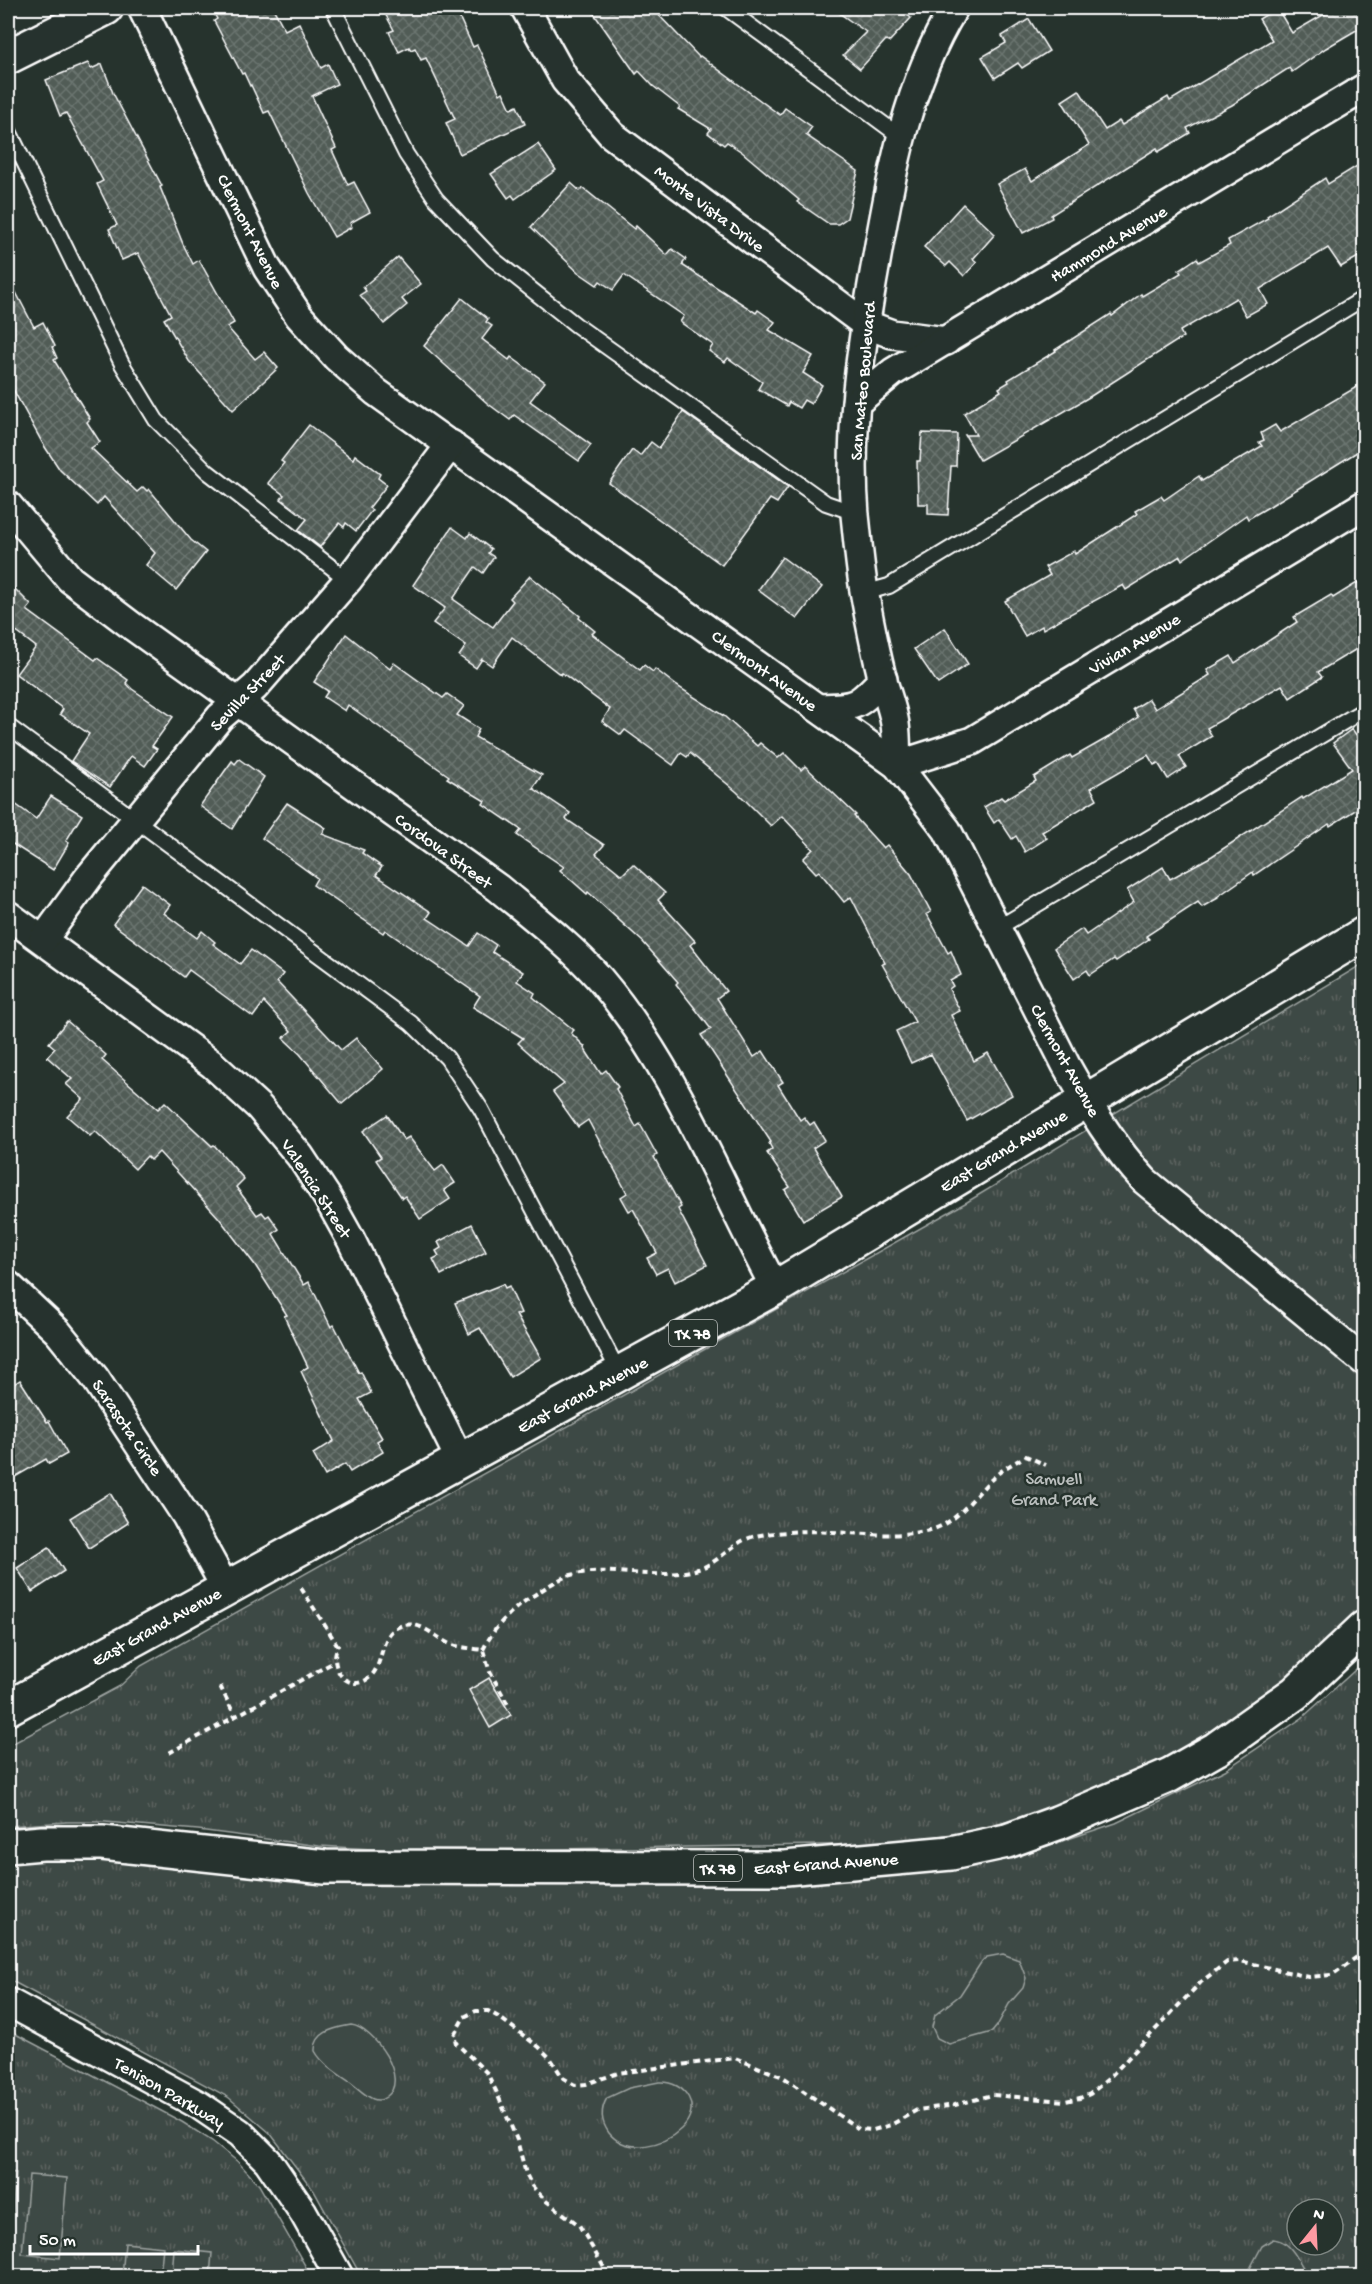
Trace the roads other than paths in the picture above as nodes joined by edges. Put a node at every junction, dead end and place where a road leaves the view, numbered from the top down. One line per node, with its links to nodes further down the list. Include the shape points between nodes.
1 (106, 8): 7 (main road)
2 (142, 8): 15 (street, Clermont Avenue, via 267,268 299,316 336,357 376,392)
3 (333, 8): 18 (lane, via 406,154 436,199 493,260 576,325 825,502)
4 (525, 8): 12 (street, Monte Vista Drive, via 565,80 612,135)
5 (726, 8): 10 (lane)
6 (954, 8): 10 (street, San Mateo Boulevard, via 939,31)
7 (8, 57)
8 (1365, 88): 13 (street, Hammond Avenue)
9 (8, 129): 19 (lane, via 122,364 156,420 208,471)
10 (901, 137): 12 (street, San Mateo Boulevard)
11 (1365, 298): 20 (lane, via 888,586)
12 (865, 324): 13 (street, Monte Vista Drive, via 892,334); 14 (street, San Mateo Boulevard)
13 (946, 341): 14 (street, Hammond Avenue, via 893,372)
14 (856, 403): 18 (street, San Mateo Boulevard)
15 (451, 444): 19 (street, Sevilla Street); 23 (street, Clermont Avenue)
16 (8, 505): 22 (street, Cordova Street, via 70,579)
17 (1365, 505): 26 (street, Vivian Avenue, via 972,741)
18 (855, 513): 20 (street, San Mateo Boulevard)
19 (348, 580): 22 (street, Sevilla Street)
20 (864, 593): 21 (street, San Mateo Boulevard)
21 (883, 679): 23 (street, via 862,701 844,708); 26 (street, San Mateo Boulevard, via 895,723)
22 (238, 702): 27 (street, Sevilla Street, via 220,717); 34 (street, Cordova Street, via 498,888 549,929 599,978 644,1037 677,1093)
23 (818, 708): 26 (street, Clermont Avenue)
24 (1365, 710): 29 (lane)
25 (8, 726): 27 (lane)
26 (897, 765): 29 (street, Clermont Avenue, via 947,830)
27 (136, 819): 31 (street, Sevilla Street); 36 (lane, via 411,1023 447,1058 480,1109)
28 (8, 915): 31 (street, Valencia Street)
29 (996, 928): 32 (street, Clermont Avenue)
30 (1365, 934): 32 (main road, East Grand Avenue / TX 78)
31 (43, 940): 37 (street, Valencia Street, via 212,1064 259,1107 300,1156 351,1240)
32 (1086, 1100): 34 (main road, East Grand Avenue / TX 78); 35 (street, Clermont Avenue, via 1145,1181)
33 (8, 1285): 38 (street, Sarasota Circle, via 58,1332 95,1378 186,1516)
34 (775, 1288): 36 (main road, East Grand Avenue / TX 78)
35 (1365, 1361)
36 (620, 1374): 37 (main road, East Grand Avenue / TX 78)
37 (460, 1460): 38 (main road, East Grand Avenue / TX 78)
38 (225, 1587): 40 (main road, East Grand Avenue / TX 78)
39 (1365, 1628): 41 (main road, East Grand Avenue / TX 78, via 1295,1693 1179,1770 1057,1823 951,1853 785,1869 326,1867 102,1843)
40 (8, 1708)
41 (8, 1846)
42 (8, 2002): 43 (street, Tenison Parkway, via 199,2104 240,2133 268,2161 303,2211)
43 (339, 2277)

